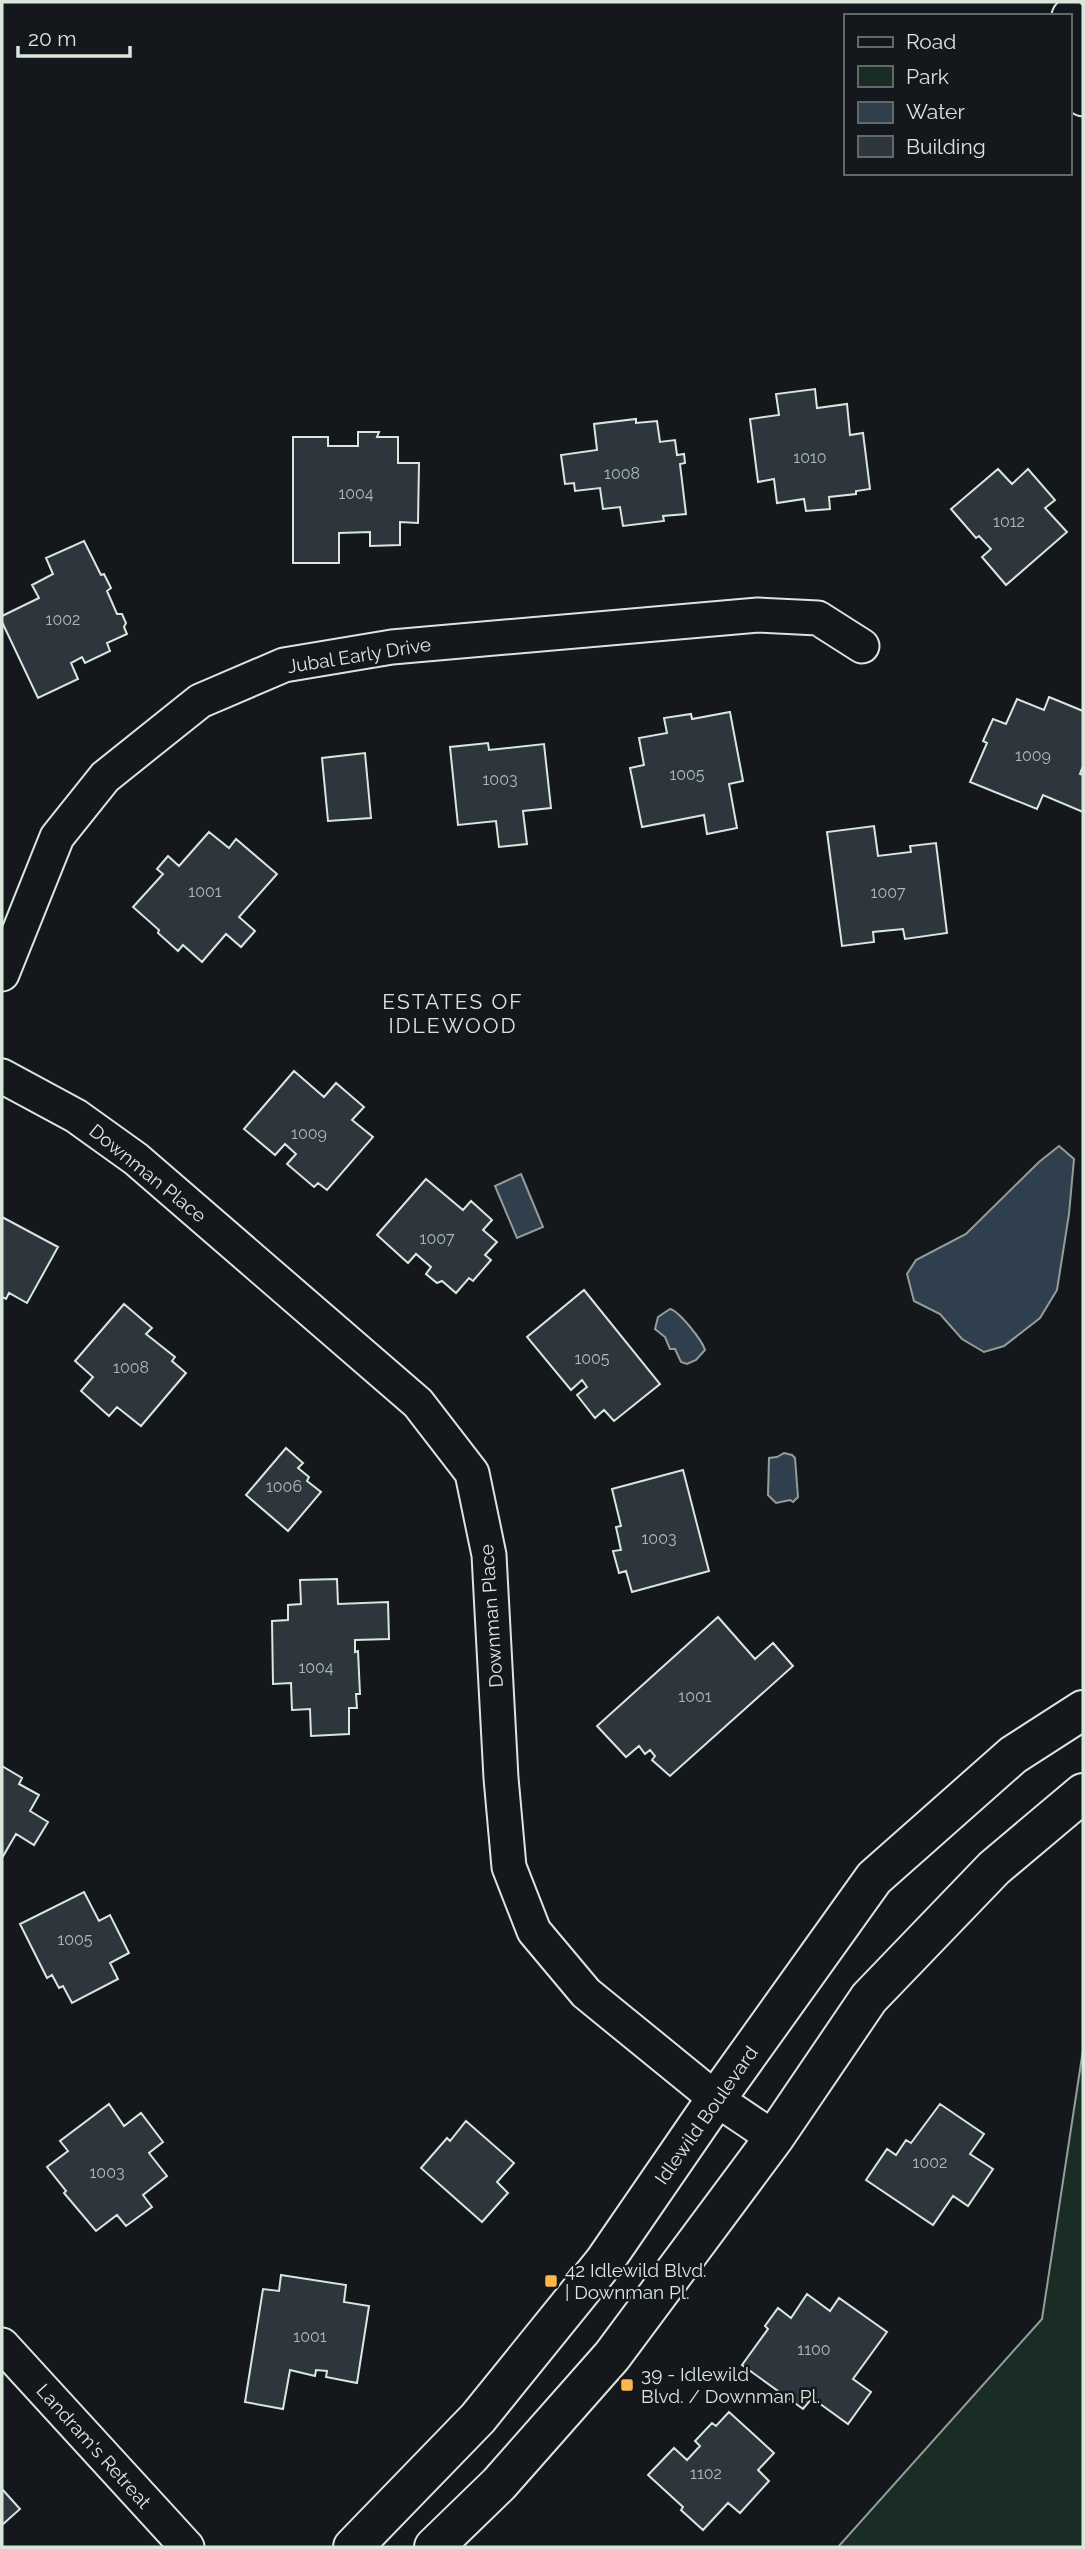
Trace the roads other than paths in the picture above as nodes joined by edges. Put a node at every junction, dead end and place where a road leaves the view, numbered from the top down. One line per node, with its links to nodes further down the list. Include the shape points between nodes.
1 (1071, 28): 2 (street)
2 (1083, 99)
3 (862, 646): 4 (street, Jubal Early Drive, via 818,618 758,615 392,647 284,665 200,701 105,777 57,837)
4 (2, 974)
5 (2, 1076): 8 (street, Downman Place, via 76,1116 136,1159 418,1403 472,1473 489,1555 509,1867 534,1931 586,1993)
6 (1083, 1710): 8 (street, Idlewild Boulevard, via 1013,1755 874,1878)
7 (1083, 1793): 9 (street, via 994,1868 869,1998)
8 (716, 2099): 9 (street, Downman Place); 12 (street, Idlewild Boulevard, via 604,2262 478,2418)
9 (774, 2138): 13 (street, via 612,2356 499,2484)
10 (2, 2345): 11 (street, Landram's Retreat)
11 (187, 2547)
12 (353, 2547)
13 (434, 2547)

